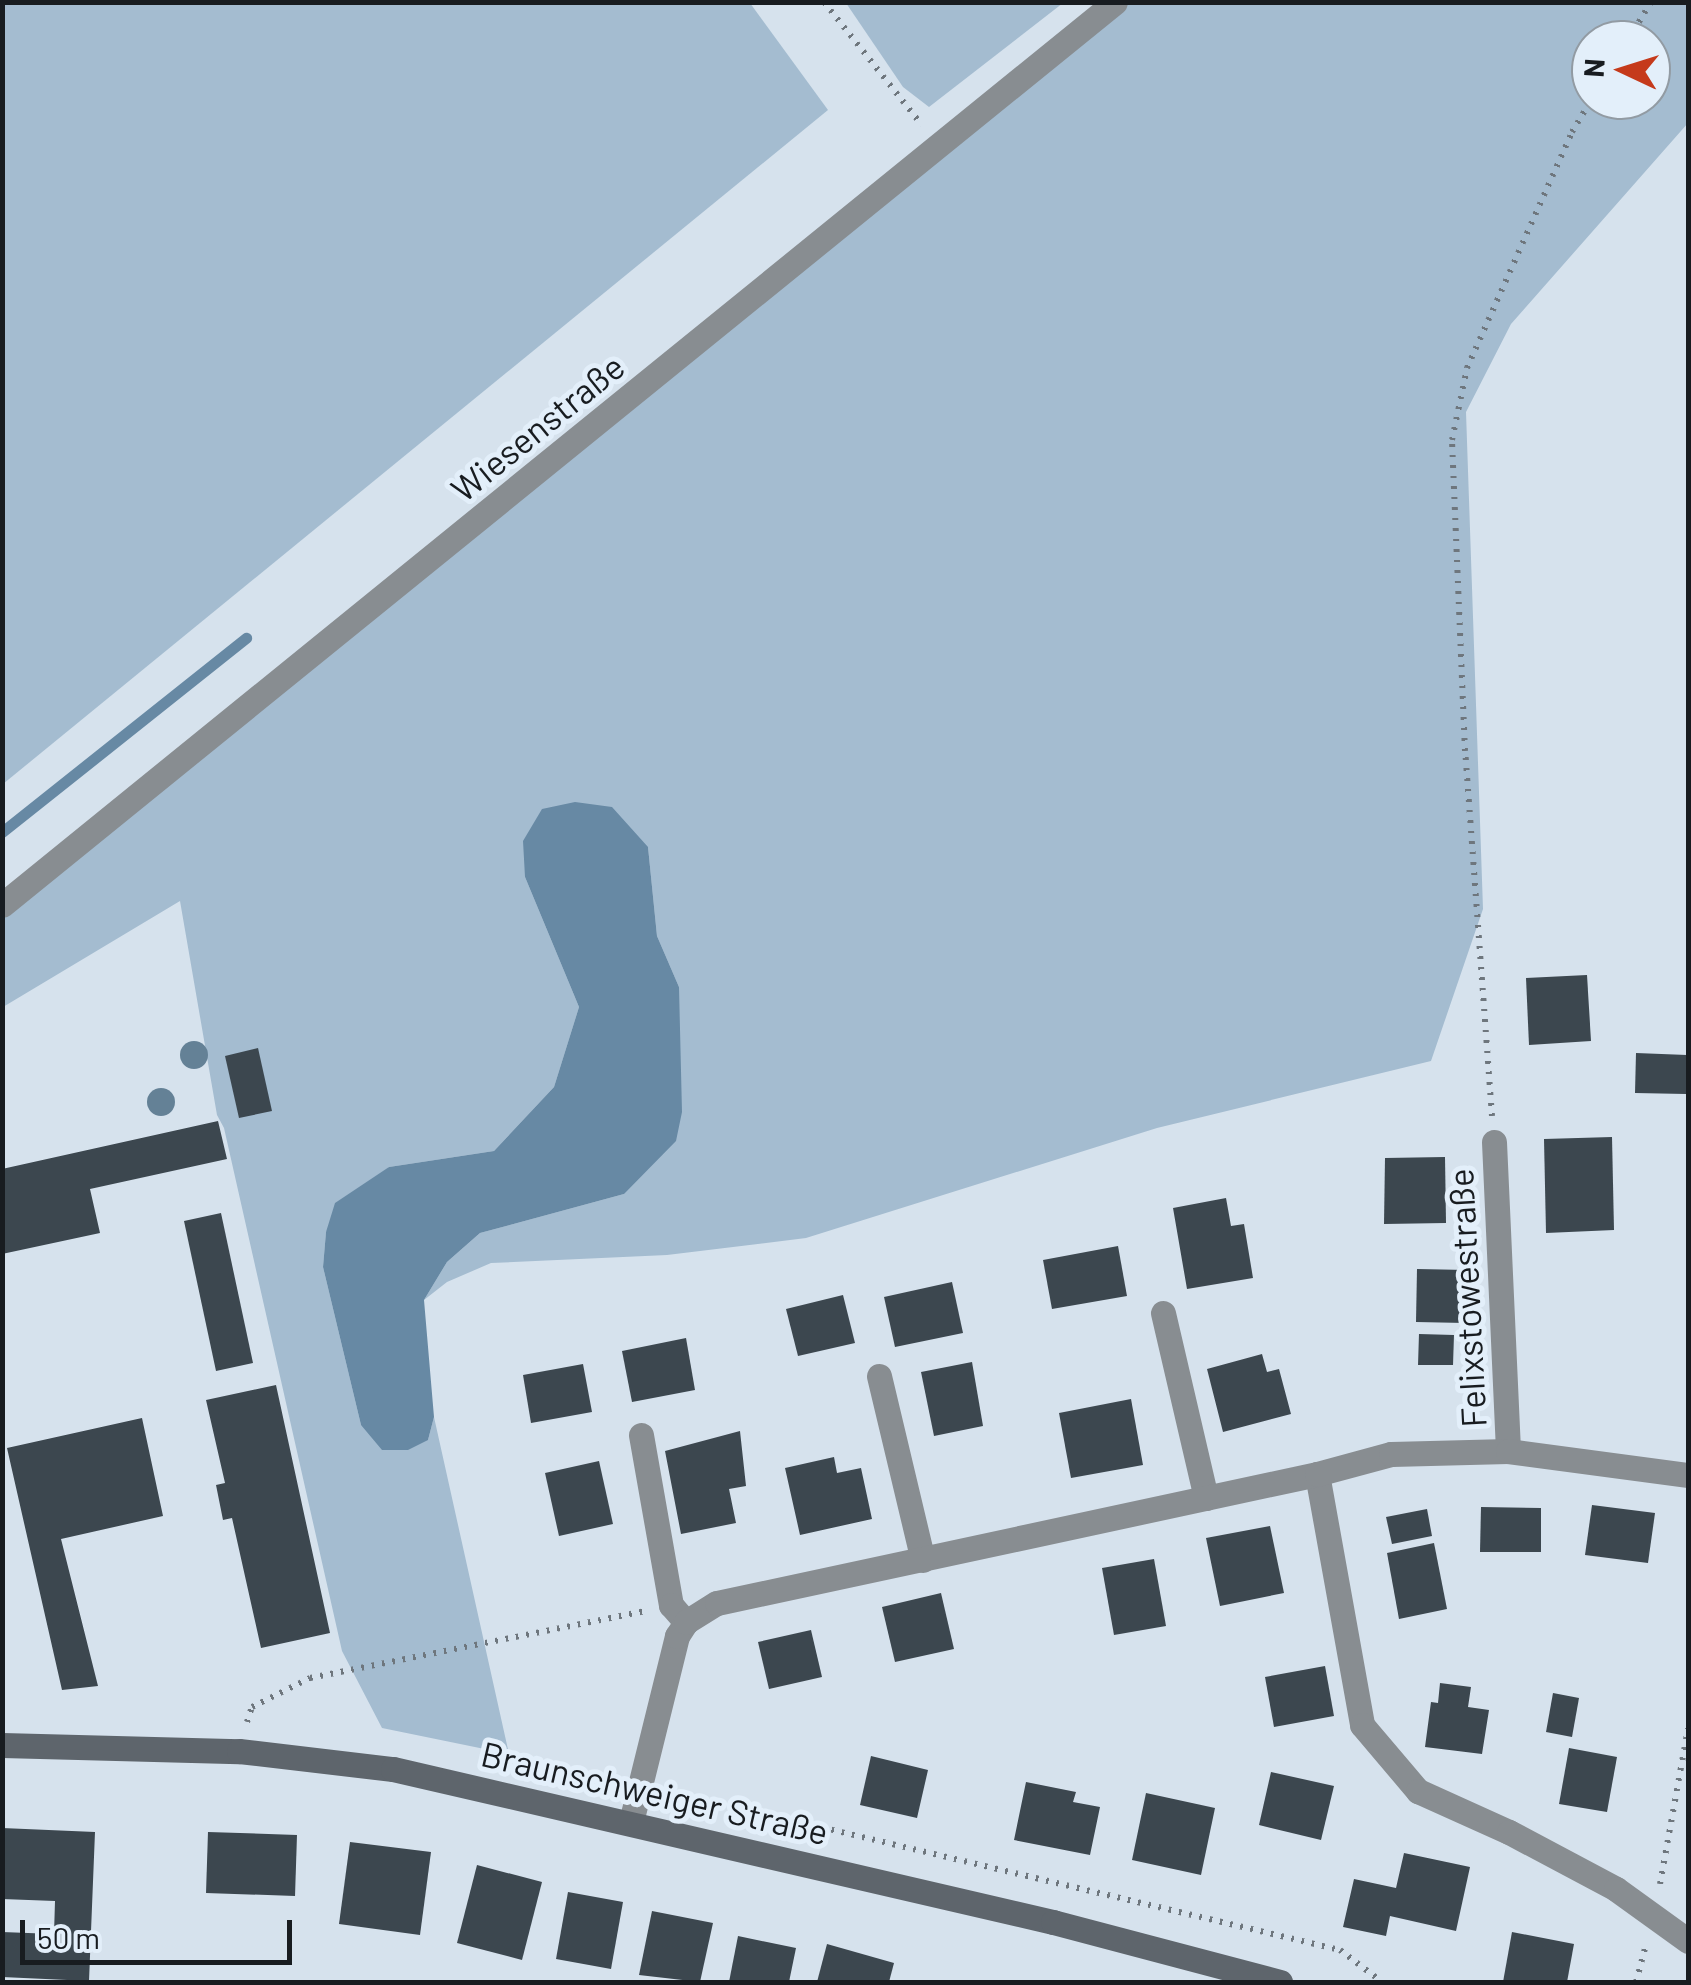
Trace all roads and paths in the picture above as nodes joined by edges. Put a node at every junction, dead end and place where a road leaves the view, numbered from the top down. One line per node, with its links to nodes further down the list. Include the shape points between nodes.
1 (824, 2): 4 (path)
2 (1115, 2): 4 (street, Wiesenstraße)
3 (1579, 120): 6 (path, via 1467,368 1452,440)
4 (938, 146): 5 (street, Wiesenstraße)
5 (2, 905)
6 (1494, 1142): 10 (street, Felixstowestraße)
7 (1163, 1313): 13 (street)
8 (879, 1376): 14 (street)
9 (641, 1435): 15 (street)
10 (1508, 1451): 11 (street, Felixstowestraße, via 1392,1454); 12 (street, Felixstowestraße)
11 (1317, 1474): 13 (street, Felixstowestraße); 21 (street, via 1362,1724 1418,1791 1509,1832)
12 (1688, 1475)
13 (1206, 1498): 14 (street, Felixstowestraße)
14 (923, 1560): 15 (street, Felixstowestraße)
15 (679, 1614): 18 (path, via 310,1678 252,1707); 19 (street)
16 (1688, 1728): 21 (path)
17 (2, 1744): 18 (main road, Braunschweiger Straße)
18 (239, 1751): 20 (main road, Braunschweiger Straße, via 393,1768)
19 (639, 1785): 20 (street); 24 (path, via 1340,1950)
20 (631, 1822): 23 (main road, Braunschweiger Straße)
21 (1654, 1916): 22 (street); 25 (path)
22 (1688, 1941)
23 (1280, 1982)
24 (1382, 1982)
25 (1636, 1982)

